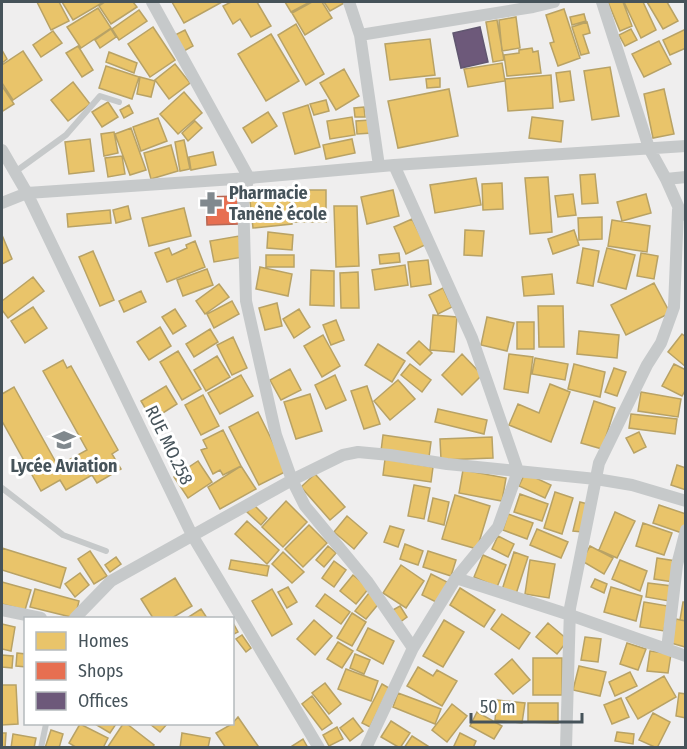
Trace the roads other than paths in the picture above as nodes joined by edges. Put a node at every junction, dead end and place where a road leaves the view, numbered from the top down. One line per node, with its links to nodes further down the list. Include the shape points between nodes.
1 (152, 2): 14 (street)
2 (349, 2): 5 (street)
3 (554, 2): 5 (street)
4 (602, 2): 8 (street)
5 (360, 35): 11 (street)
6 (119, 102): 12 (lane, via 100,96 66,135)
7 (686, 146): 8 (street)
8 (649, 148): 10 (street); 15 (street)
9 (2, 150): 12 (street, RUE MO.258)
10 (394, 165): 11 (street); 20 (street, via 472,338)
11 (379, 166): 14 (street)
12 (15, 172): 16 (street, RUE MO.258)
13 (686, 177): 15 (street)
14 (249, 178): 16 (street); 22 (street, via 243,195 246,300 276,435)
15 (666, 179): 18 (street)
16 (27, 194): 17 (street); 26 (street, RUE MO.258)
17 (2, 203)
18 (678, 210): 19 (street); 21 (street, via 674,307 661,343 599,463)
19 (686, 221)
20 (518, 471): 21 (street); 22 (street, via 358,452 343,454); 28 (street, via 498,527)
21 (596, 479): 24 (street, via 632,484); 30 (street)
22 (291, 480): 26 (street); 33 (street, via 305,506 367,581)
23 (2, 488): 27 (lane, via 63,535)
24 (686, 501)
25 (686, 530): 34 (street, via 677,565)
26 (192, 535): 32 (street, via 111,581); 38 (street, RUE MO.258)
27 (106, 551)
28 (456, 578): 30 (street); 33 (street)
29 (2, 610): 31 (street)
30 (570, 615): 34 (street); 40 (street)
31 (36, 617)
32 (76, 617)
33 (413, 648): 39 (street)
34 (667, 649): 35 (street)
35 (686, 656)
36 (46, 725): 37 (lane)
37 (41, 747)
38 (319, 747)
39 (366, 747)
40 (566, 747)

